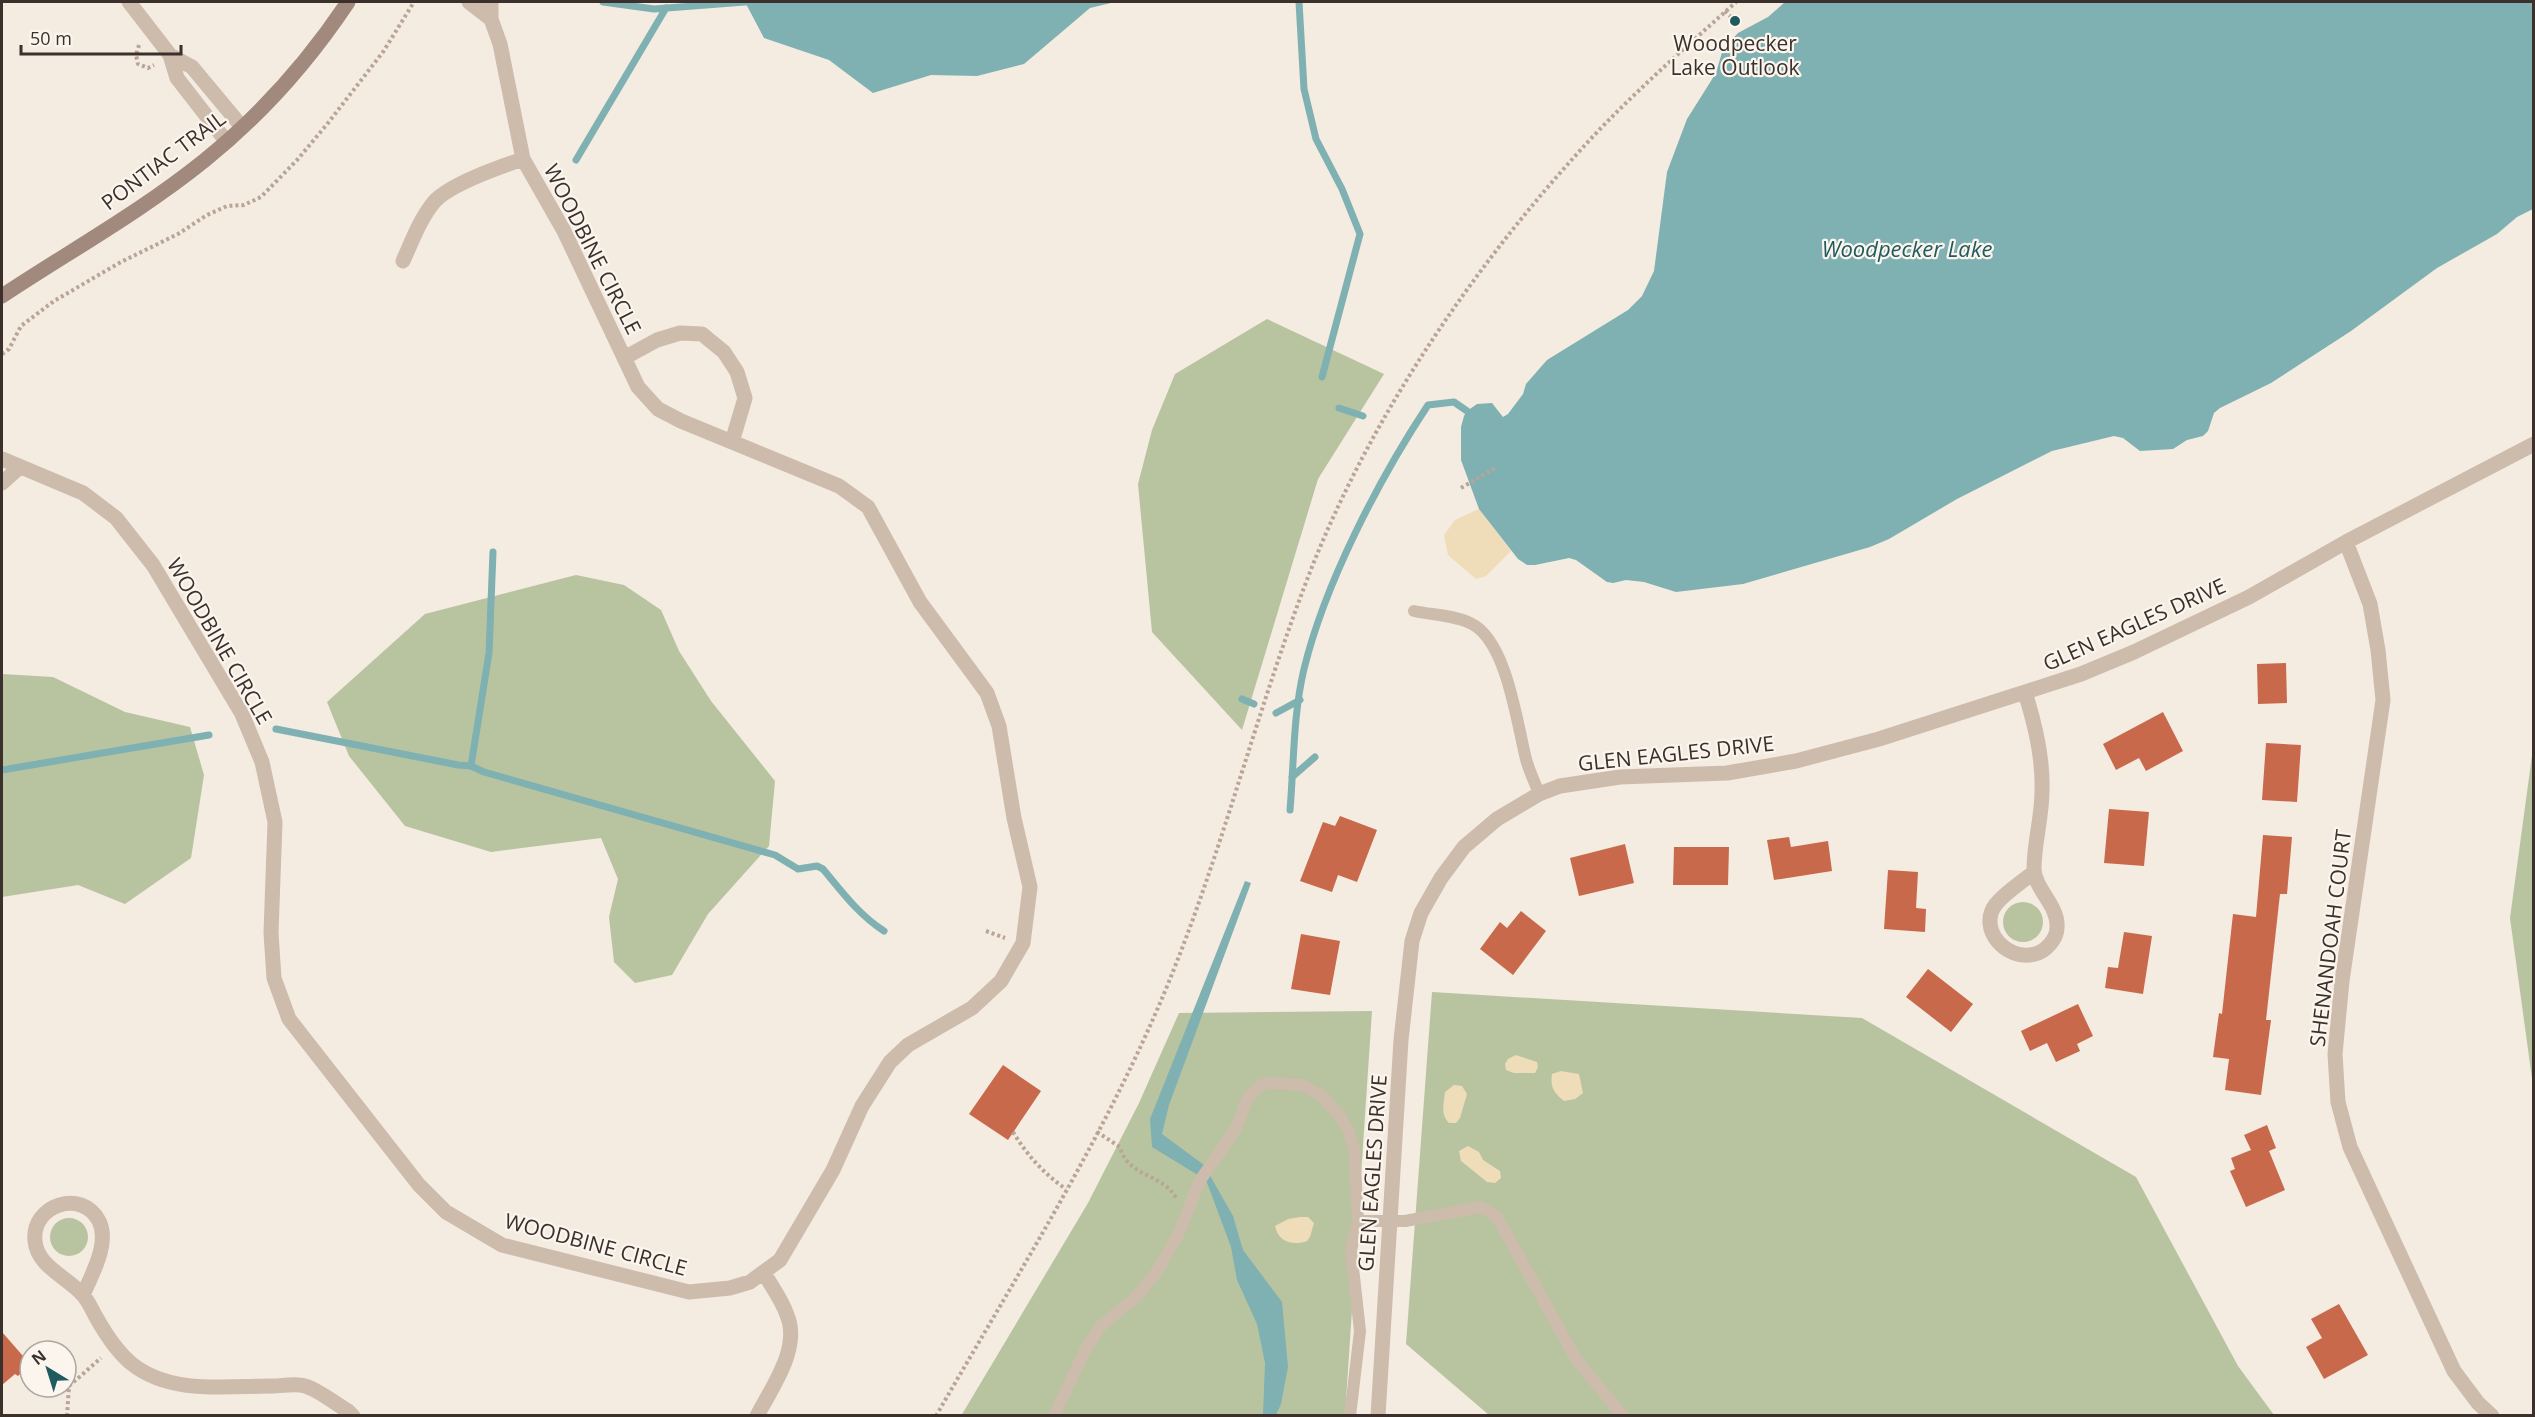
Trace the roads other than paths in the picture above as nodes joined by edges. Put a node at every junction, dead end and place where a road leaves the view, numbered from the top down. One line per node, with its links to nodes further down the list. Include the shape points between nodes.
1 (129, 2): 6 (street)
2 (348, 2): 7 (main road, PONTIAC TRAIL, via 313,52)
3 (469, 2): 5 (street)
4 (491, 2): 5 (street, WOODBINE CIRCLE)
5 (491, 19): 9 (street, WOODBINE CIRCLE, via 500,44)
6 (170, 55): 7 (street, via 192,67); 8 (street, via 177,78)
7 (242, 127): 8 (main road, PONTIAC TRAIL)
8 (226, 141): 11 (main road, PONTIAC TRAIL, via 165,190)
9 (523, 159): 10 (street, WOODBINE CIRCLE, via 477,176 436,201); 12 (street, WOODBINE CIRCLE, via 564,231)
10 (403, 261)
11 (2, 296)
12 (624, 358): 13 (street, WOODBINE CIRCLE, via 639,387 658,409); 13 (street, WOODBINE CIRCLE, via 657,340 680,333 702,334 724,352 737,372 745,398)
13 (732, 442): 25 (street, WOODBINE CIRCLE, via 839,486 868,507 920,602 987,693 999,726 1030,887 1023,943 1001,981 972,1008 908,1045 890,1062 862,1106 833,1170 798,1231 780,1260)
14 (2534, 444): 18 (street, GLEN EAGLES DRIVE)
15 (2, 459): 16 (street, WOODBINE CIRCLE)
16 (20, 467): 17 (street); 25 (street, WOODBINE CIRCLE, via 83,493 116,518 153,565 242,714 262,762 275,822 271,933 274,978 289,1019 419,1185 446,1212 502,1245 689,1292 730,1288)
17 (2, 483)
18 (2346, 542): 20 (street, GLEN EAGLES DRIVE, via 2248,597 2134,652); 33 (street, SHENANDOAH COURT, via 2370,604 2383,700 2342,981 2335,1054 2338,1102 2350,1147 2454,1371)
19 (1414, 611): 21 (lane, via 1474,625 1488,639 1502,664 1527,763)
20 (2025, 692): 21 (street, GLEN EAGLES DRIVE, via 1796,761 1727,773 1581,782); 22 (street, via 2039,740 2042,791)
21 (1539, 794): 24 (street, GLEN EAGLES DRIVE, via 1497,819 1464,848 1421,913 1412,941 1401,1040)
22 (2034, 872): 22 (street, via 1994,906 1992,915 1990,929 1997,941 2006,951 2021,957 2038,954 2051,943 2058,928 2054,911)
23 (1358, 1221): 24 (lane); 29 (lane, via 1356,1161 1348,1130 1331,1104 1302,1085 1261,1085 1248,1097 1237,1127 1199,1182 1176,1239 1156,1273 1136,1297 1101,1326 1085,1350); 30 (lane, via 1351,1250 1360,1331)
24 (1390, 1222): 31 (street, GLEN EAGLES DRIVE); 32 (lane, via 1481,1208 1491,1212 1576,1359)
25 (764, 1273): 28 (street, via 788,1314 791,1328 790,1346)
26 (83, 1294): 26 (street, via 103,1233 99,1221 84,1206 63,1203 44,1213 34,1243 46,1263); 27 (street, via 105,1333 132,1364 164,1382 190,1386 305,1386)
27 (353, 1416)
28 (757, 1416)
29 (1054, 1416)
30 (1350, 1416)
31 (1378, 1416)
32 (1623, 1416)
33 (2492, 1416)

